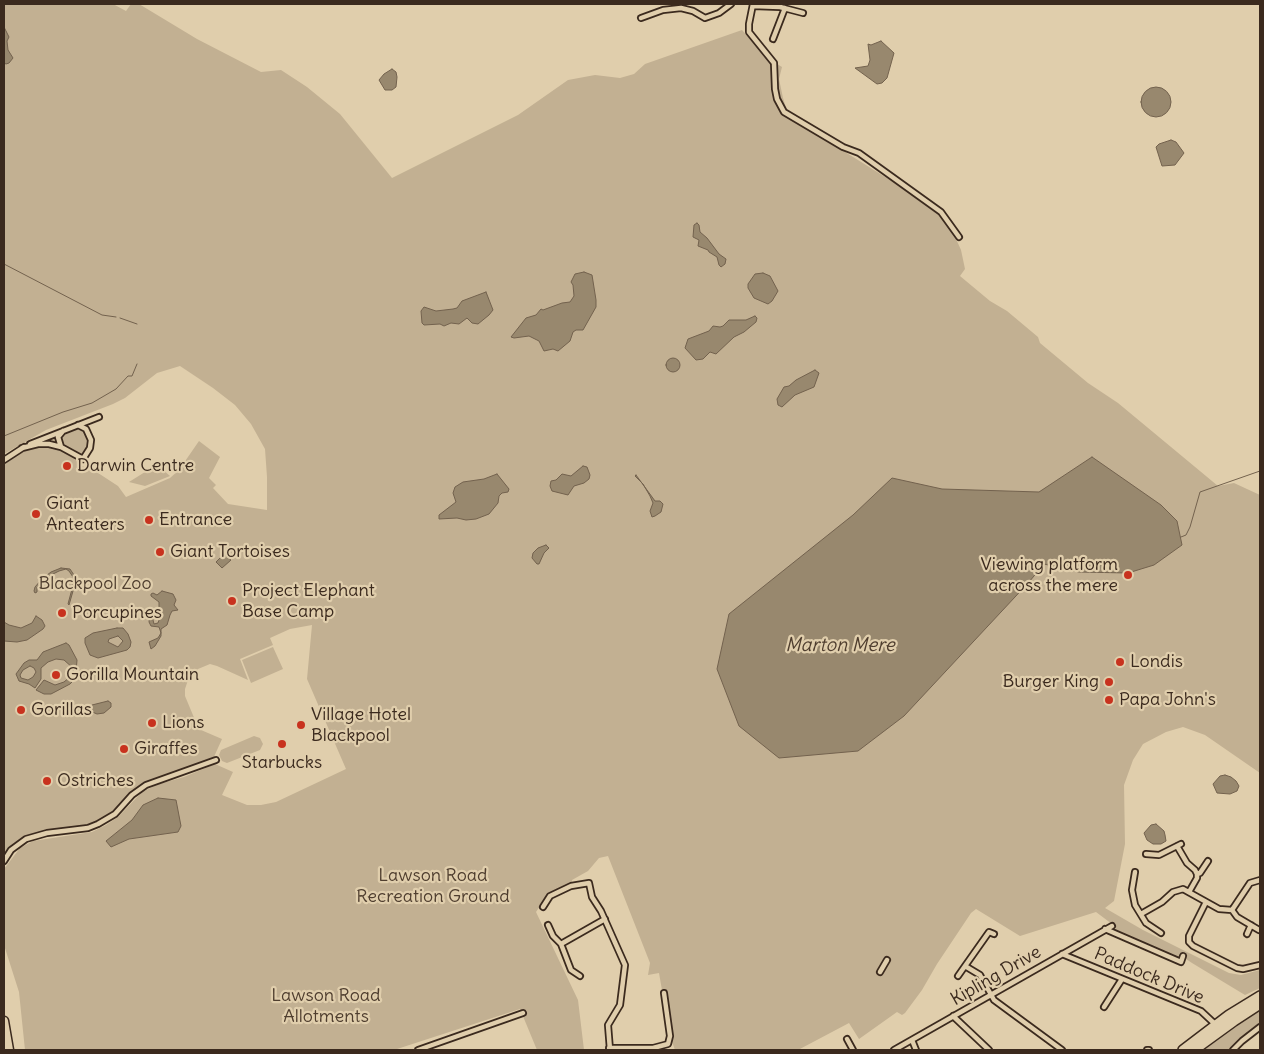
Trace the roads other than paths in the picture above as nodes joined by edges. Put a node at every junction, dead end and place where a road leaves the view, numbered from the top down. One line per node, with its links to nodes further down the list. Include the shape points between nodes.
1 (732, 4): 5 (street, via 705,18 681,8)
2 (753, 5): 3 (street); 7 (street, via 749,32 774,63 777,99 784,112 859,153 941,212)
3 (785, 8): 4 (street); 6 (street)
4 (803, 13)
5 (641, 18)
6 (773, 39)
7 (959, 237)
8 (78, 425): 9 (street); 10 (street); 10 (street, via 98,417)
9 (63, 430): 11 (street, via 58,437); 12 (street)
10 (88, 432): 11 (street, via 91,444 83,459)
11 (61, 446): 12 (street, via 38,444)
12 (22, 448): 13 (street)
13 (4, 460)
14 (216, 760): 16 (street, via 146,785 115,814 98,824 26,839 11,850)
15 (1146, 854): 19 (street, via 1159,855 1179,845 1187,863)
16 (4, 861)
17 (1208, 861): 19 (street)
18 (1135, 872): 25 (street, via 1132,896)
19 (1197, 874): 21 (street)
20 (1260, 880): 24 (street, via 1250,883)
21 (1189, 892): 22 (street); 25 (street, via 1183,889 1173,892)
22 (1206, 902): 24 (street, via 1219,909); 40 (street, via 1191,930 1190,942)
23 (544, 907): 26 (street, via 550,896 571,886 589,883 592,896)
24 (1232, 910): 28 (street)
25 (1141, 914): 32 (street, via 1146,923)
26 (605, 919): 35 (street); 59 (street, via 625,965 620,1005 608,1025)
27 (548, 925): 35 (street)
28 (1251, 925): 31 (street); 34 (street)
29 (1112, 926): 30 (street, Kipling Drive)
30 (1105, 929): 37 (street, Kipling Drive); 38 (street, via 1181,962)
31 (1259, 930)
32 (1161, 933)
33 (994, 934): 42 (street, via 989,932)
34 (1247, 934)
35 (561, 944): 45 (street, via 572,970)
36 (1222, 953): 40 (street)
37 (1062, 954): 46 (street, Paddock Drive); 48 (street, Kipling Drive)
38 (1183, 956)
39 (887, 960): 43 (street)
40 (1219, 960): 41 (street, via 1243,969)
41 (1260, 965)
42 (965, 966): 44 (street); 48 (street, via 980,975)
43 (880, 972)
44 (958, 974)
45 (580, 976)
46 (1122, 980): 51 (street); 55 (street, Paddock Drive, via 1201,1012)
47 (664, 993): 60 (street, via 670,1036 667,1044)
48 (991, 994): 53 (street, Kipling Drive); 67 (street, via 994,1000)
49 (1260, 996): 55 (highway)
50 (1260, 1004): 55 (highway)
51 (1104, 1007)
52 (523, 1013): 62 (street)
53 (953, 1016): 58 (street, Kipling Drive); 66 (street)
54 (4, 1021): 61 (main road)
55 (1218, 1027): 68 (highway); 69 (highway)
56 (1260, 1027): 70 (street)
57 (847, 1039): 63 (street)
58 (912, 1040): 64 (street, Kipling Drive); 65 (street)
59 (610, 1049): 60 (street)
60 (657, 1049)
61 (8, 1050)
62 (418, 1050)
63 (853, 1050)
64 (894, 1050)
65 (916, 1050)
66 (989, 1050)
67 (1062, 1050)
68 (1183, 1050)
69 (1194, 1050)
70 (1233, 1050)

